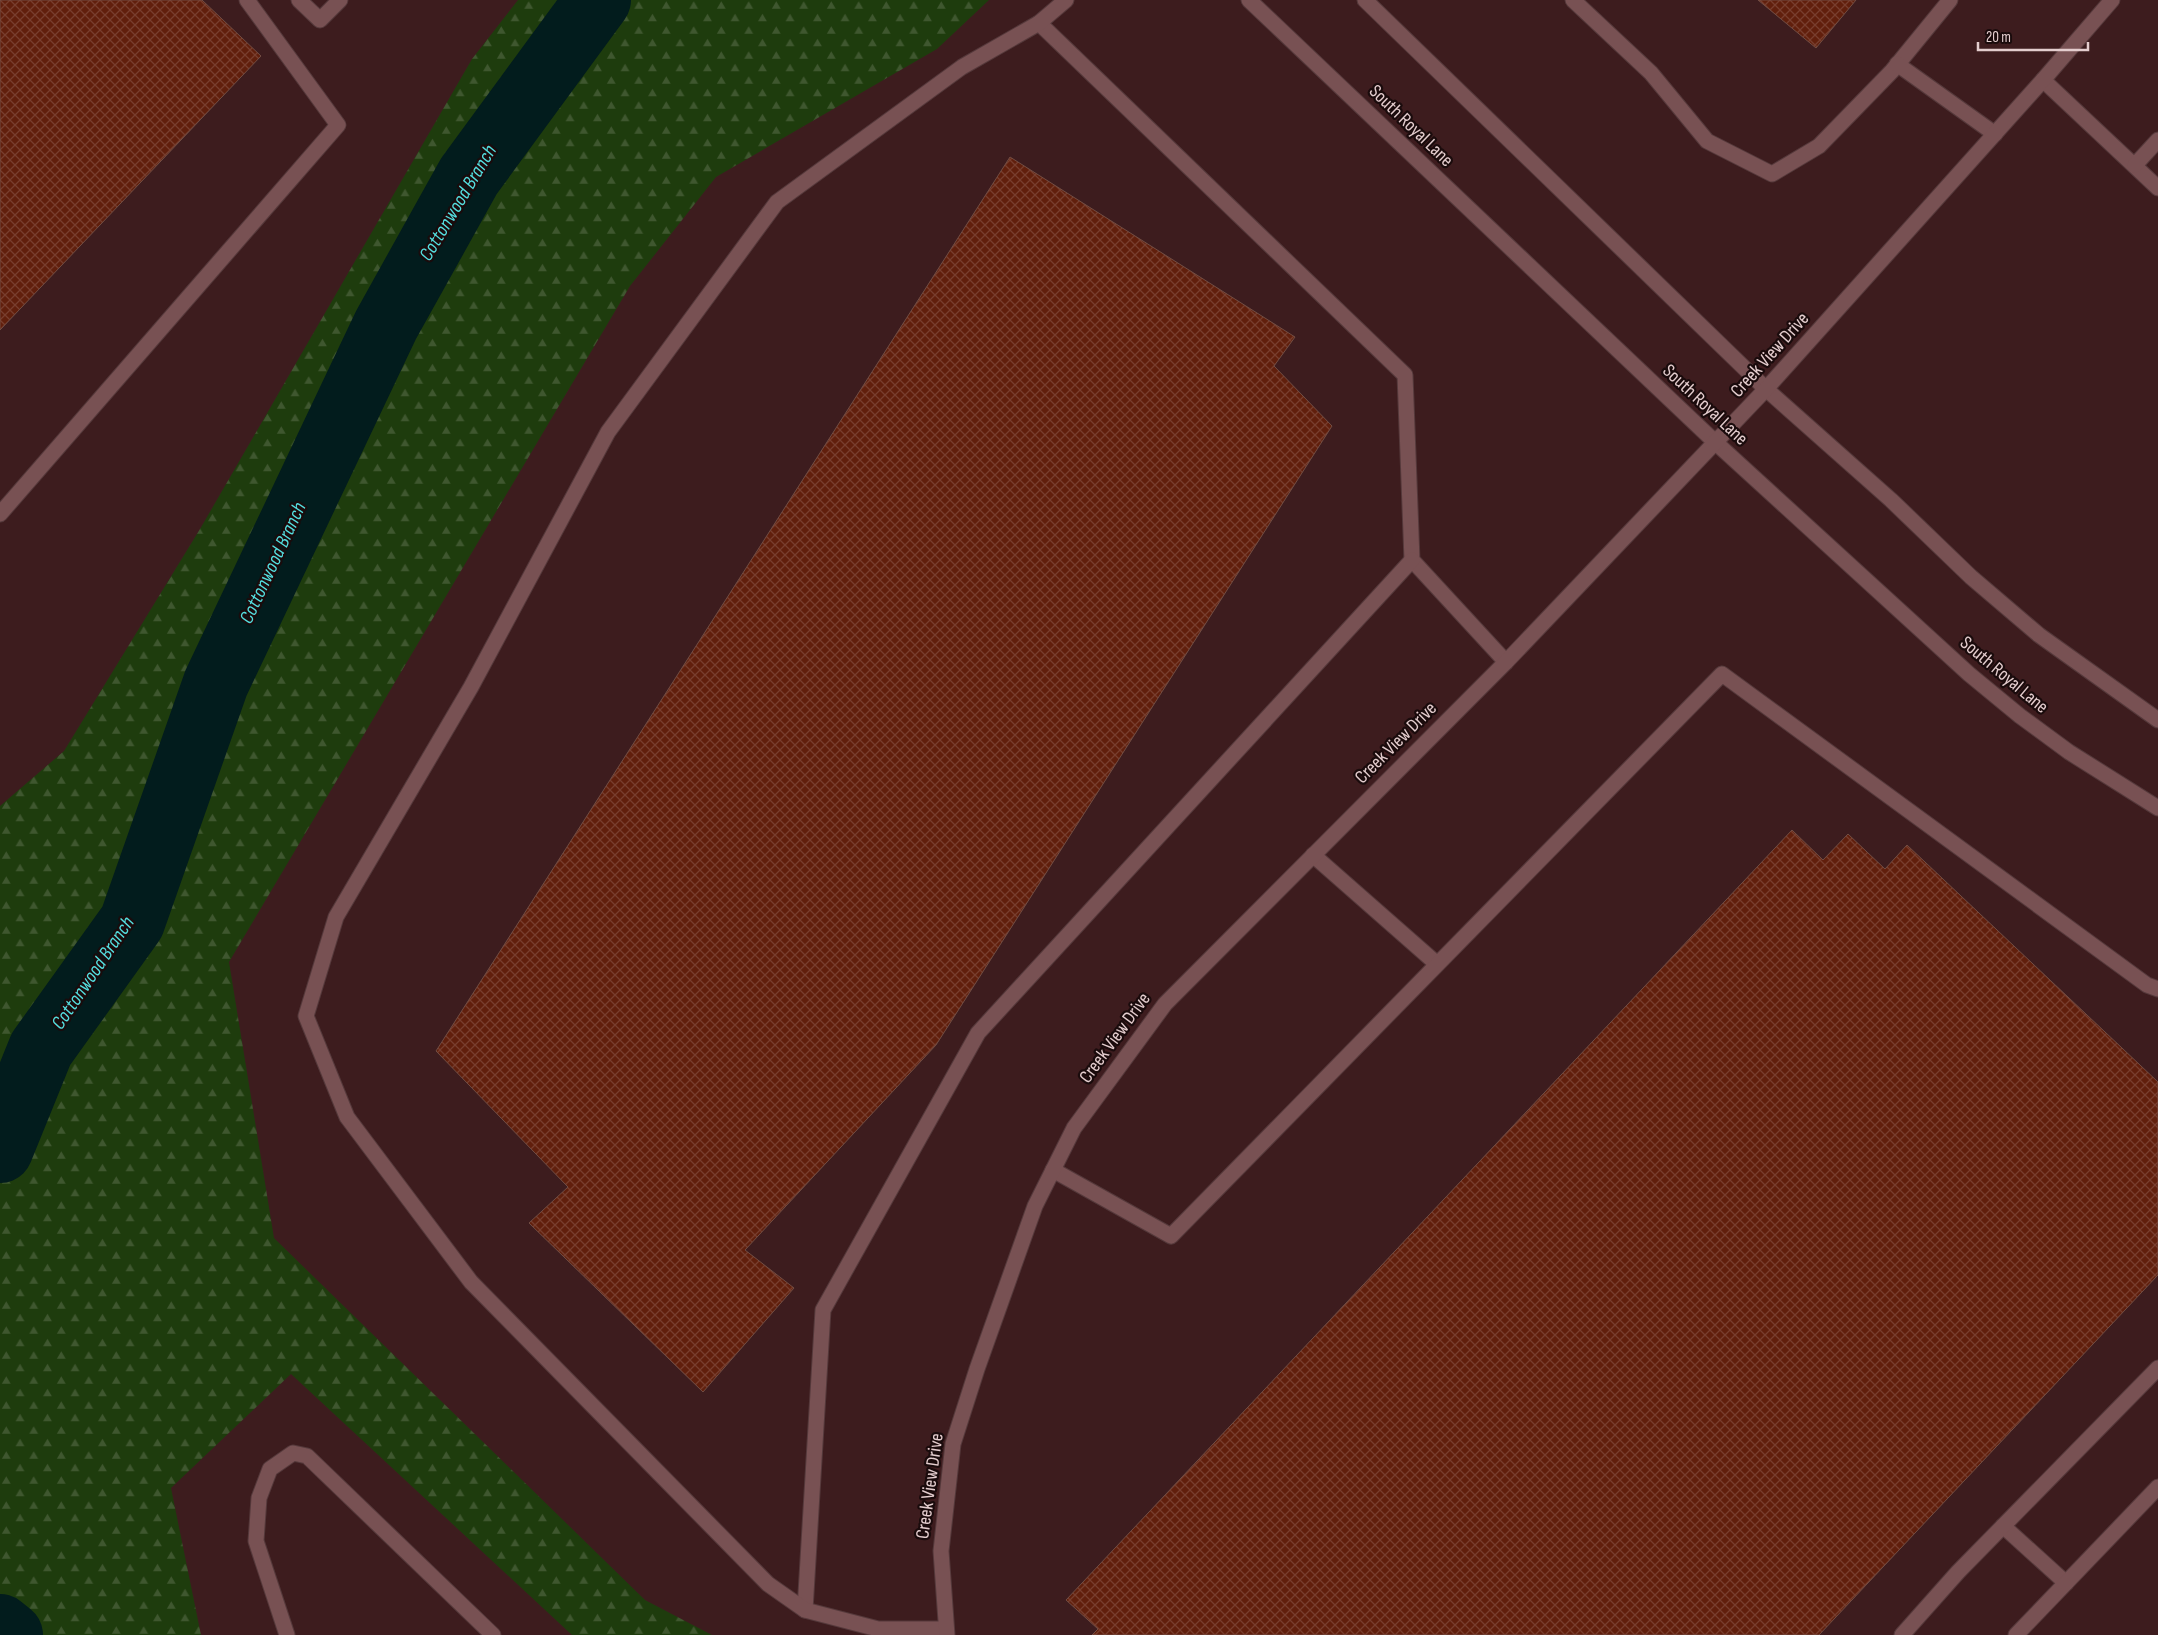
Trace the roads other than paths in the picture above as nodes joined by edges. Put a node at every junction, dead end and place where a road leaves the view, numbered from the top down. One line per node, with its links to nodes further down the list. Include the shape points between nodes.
1 (247, 0): 19 (main road, via 338,125)
2 (299, 0): 3 (main road, via 320,20)
3 (340, 0)
4 (1066, 0): 10 (main road)
5 (1249, 0): 18 (main road, South Royal Lane)
6 (1365, 0): 17 (main road)
7 (1573, 0): 11 (main road, via 1651,73 1707,141 1772,174 1819,146)
8 (1950, 0): 11 (main road)
9 (2112, 0): 12 (main road, Creek View Drive)
10 (1038, 23): 20 (main road, via 1405,375); 32 (main road, via 962,66 777,202 608,432 471,687 336,918 306,1016 347,1116 471,1282 768,1584)
11 (1897, 64): 13 (main road)
12 (2043, 80): 13 (main road, Creek View Drive); 15 (main road)
13 (1995, 134): 17 (main road, Creek View Drive)
14 (2158, 140): 15 (main road)
15 (2134, 165): 16 (main road)
16 (2158, 188)
17 (1766, 389): 18 (main road, Creek View Drive); 22 (main road, via 2039,635)
18 (1715, 442): 21 (main road, Creek View Drive); 23 (main road, South Royal Lane, via 1990,692 2069,752)
19 (0, 514)
20 (1412, 560): 21 (main road); 32 (main road, via 978,1033 823,1310)
21 (1506, 662): 24 (main road, Creek View Drive)
22 (2158, 720)
23 (2158, 808)
24 (1313, 854): 25 (main road); 27 (main road, Creek View Drive, via 1165,1004 1074,1128)
25 (1438, 964): 26 (main road, via 1722,674 2147,985); 27 (main road, via 1171,1236)
26 (2158, 989)
27 (1053, 1170): 33 (main road, Creek View Drive, via 1035,1206 953,1444 941,1551)
28 (2158, 1368): 30 (main road)
29 (2158, 1487): 31 (main road)
30 (2003, 1526): 31 (main road); 36 (main road)
31 (2066, 1583): 37 (main road)
32 (805, 1610): 33 (main road, via 878,1629)
33 (947, 1632)
34 (287, 1635): 35 (main road, via 256,1541 258,1498 270,1469 293,1453 307,1456)
35 (493, 1635)
36 (1902, 1635)
37 (2016, 1635)

